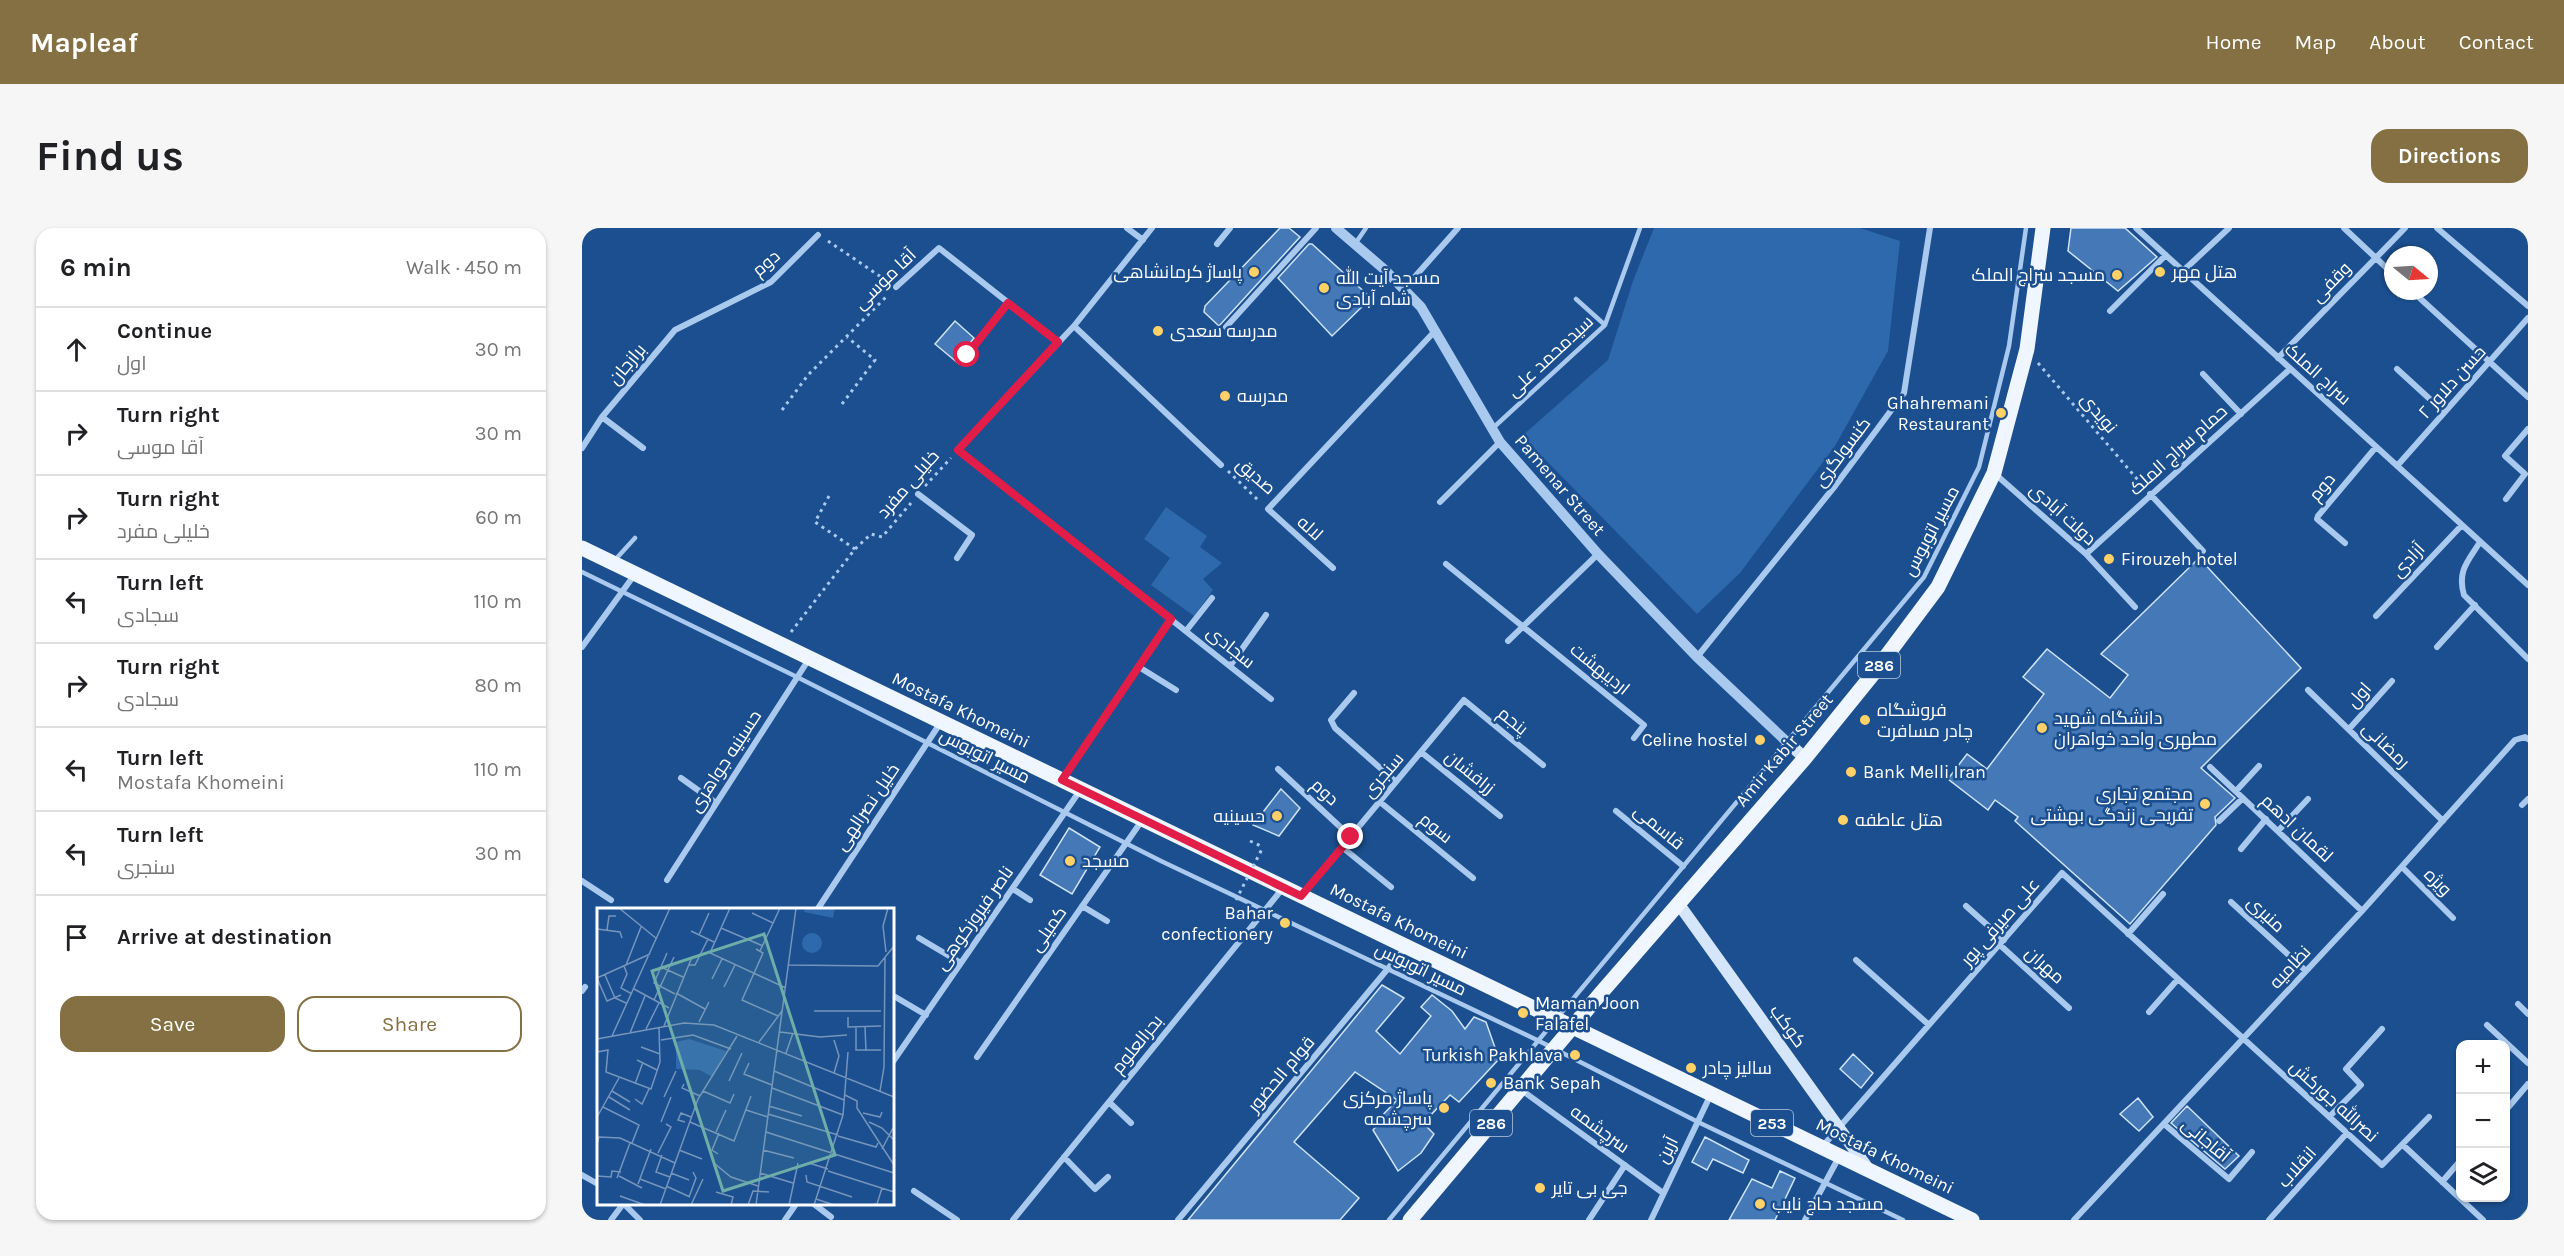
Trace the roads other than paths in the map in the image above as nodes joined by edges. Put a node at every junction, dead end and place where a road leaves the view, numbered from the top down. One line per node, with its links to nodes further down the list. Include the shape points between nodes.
1 (1127, 228): 18 (street)
2 (1152, 228): 18 (street, خلیلی مفرد)
3 (1230, 228): 19 (street)
4 (1316, 228): 35 (street)
5 (1336, 228): 20 (street, Pamenar Street)
6 (1366, 228): 20 (lane)
7 (1458, 228): 26 (street)
8 (1640, 228): 33 (lane, سیدمحمد علی)
9 (1930, 228): 91 (street, کنسولگری, via 1904,393 1835,486)
10 (2026, 228): 108 (lane, مسیر اتوبوس, via 2009,346 1979,467 1924,578)
11 (2043, 228): 58 (main road, Amir Kabir Street / 286, via 2027,349)
12 (2136, 228): 21 (street, سراج الملک)
13 (2229, 228): 24 (street)
14 (2343, 228): 22 (street)
15 (2405, 228): 22 (street, وقفی)
16 (2437, 228): 30 (street)
17 (818, 235): 36 (street, دوم, via 771,282)
18 (1143, 240): 34 (street, خلیلی مفرد)
19 (1216, 244)
20 (1355, 244): 26 (street, Pamenar Street)
21 (2166, 255): 24 (street, سراج الملک); 31 (street)
22 (2376, 258): 23 (street); 40 (street, وقفی)
23 (2384, 266)
24 (2183, 271): 40 (street, سراج الملک)
25 (896, 287): 29 (street, آقا موسی, via 939,248)
26 (1404, 289): 37 (street, Pamenar Street)
27 (1576, 299): 33 (lane)
28 (2422, 300): 41 (street)
29 (1008, 303): 38 (street, آقا موسی); 39 (street)
30 (2528, 306)
31 (2110, 311)
32 (2528, 318): 41 (street, حسن دلاور ۲)
33 (1605, 325): 49 (lane, سیدمحمد علی)
34 (1074, 326): 38 (street, خلیلی مفرد); 56 (street, صدیق)
35 (1226, 327)
36 (675, 330): 48 (street, برازجان)
37 (1435, 331): 49 (street, Pamenar Street); 63 (street, صدیق)
38 (1058, 342): 55 (street, خلیلی مفرد)
39 (967, 355)
40 (2278, 358): 42 (street, سراج الملک)
41 (2490, 363): 45 (street); 46 (street, حسن دلاور ۲)
42 (2290, 369): 47 (street, حمام سراج الملک); 52 (street, سراج الملک)
43 (2397, 369): 46 (street)
44 (2203, 374): 47 (street)
45 (2528, 397)
46 (2444, 412): 57 (street, حسن دلاور ۲)
47 (2241, 414): 60 (street, حمام سراج الملک)
48 (602, 417): 53 (street, برازجان); 54 (street)
49 (1492, 429): 51 (street, Pamenar Street)
50 (2528, 429): 61 (street, via 2505,456 2525,474)
51 (1500, 442): 62 (street); 71 (street, Pamenar Street)
52 (2376, 447): 57 (street, سراج الملک); 67 (street, دوم, via 2318,516)
53 (582, 448)
54 (643, 448)
55 (958, 450): 85 (street, سجادی)
56 (1221, 465)
57 (2397, 466): 64 (street, سراج الملک)
58 (1994, 473): 70 (street, دولت آبادی); 110 (main road, Amir Kabir Street / 286, via 1938,587)
59 (918, 494): 72 (street, via 972,535)
60 (2150, 494): 69 (street); 70 (street, حمام سراج الملک)
61 (2506, 499)
62 (1440, 502)
63 (1268, 509): 75 (street, لاله)
64 (2462, 525): 66 (street, سراج الملک); 84 (street, آزادی)
65 (635, 538): 73 (lane)
66 (2480, 542): 78 (street, سراج الملک); 81 (street, via 2461,574 2464,595)
67 (2345, 543)
68 (582, 548): 73 (main road, Mostafa Khomeini / 253)
69 (2203, 551)
70 (2086, 554): 82 (street, دولت آبادی)
71 (1598, 555): 86 (street); 91 (street, Pamenar Street)
72 (957, 558)
73 (612, 563): 77 (main road, Mostafa Khomeini / 253)
74 (1446, 564): 86 (street, اردیبهشت)
75 (1333, 568)
76 (582, 572): 79 (lane, مسیر اتوبوس)
77 (635, 574): 79 (street); 92 (main road, Mostafa Khomeini / 253)
78 (2528, 585)
79 (622, 591): 89 (street); 96 (lane, مسیر اتوبوس)
80 (1212, 598): 87 (street)
81 (2475, 605): 90 (street); 93 (street)
82 (2135, 607)
83 (1266, 615): 94 (street)
84 (2376, 616)
85 (1171, 619): 87 (street, سجادی); 95 (street)
86 (1524, 626): 88 (street); 105 (street, اردیبهشت, via 1644,725)
87 (1186, 631): 94 (street, سجادی)
88 (1509, 641)
89 (582, 646)
90 (2437, 647)
91 (1697, 657): 108 (street, Pamenar Street)
92 (810, 658): 96 (street, حسینیه جواهری); 103 (main road, Mostafa Khomeini / 253)
93 (2528, 659)
94 (1230, 666): 101 (street, سجادی)
95 (1139, 667): 98 (street); 116 (street)
96 (798, 677): 107 (lane, مسیر اتوبوس); 124 (street, حسینیه جواهری)
97 (2392, 681): 104 (street, اول)
98 (1176, 690)
99 (2308, 690): 104 (street, رمضانی)
100 (1354, 693): 117 (street, via 1331,720 1335,728)
101 (1271, 699)
102 (1464, 700): 109 (street, سنجری); 111 (street, پنجم)
103 (942, 722): 107 (street, خلیل نصرالهی); 116 (main road, Mostafa Khomeini / 253)
104 (2349, 729): 132 (street, رمضانی)
105 (1634, 738)
106 (2528, 739): 132 (street, نظامیه, via 2515,740)
107 (928, 742): 127 (lane, مسیر اتوبوس); 154 (street, خلیل نصرالهی)
108 (1788, 743): 110 (main road); 138 (lane, مسیر اتوبوس)
109 (1421, 752): 117 (street, سنجری); 128 (street, زرافشان)
110 (1805, 758): 151 (main road, Amir Kabir Street / 286)
111 (1543, 765)
112 (2259, 766): 119 (street)
113 (2210, 767): 119 (street, لقمان ادهم)
114 (1278, 769): 134 (street, دوم)
115 (681, 778): 124 (street)
116 (1062, 780): 118 (main road, Mostafa Khomeini / 253)
117 (1396, 782): 123 (street, سنجری)
118 (1081, 789): 127 (street, ناصر فیروزکوهی); 129 (main road, Mostafa Khomeini / 253)
119 (2235, 791): 120 (street, لقمان ادهم)
120 (2243, 798): 130 (street, لقمان ادهم); 131 (street)
121 (2308, 799): 133 (street)
122 (2528, 799): 125 (street)
123 (1380, 802): 134 (street, سنجری); 140 (street, سوم)
124 (716, 803): 141 (street, حسینیه جواهری)
125 (2522, 805)
126 (1616, 811): 138 (street, قاسمی)
127 (1065, 812): 135 (lane, مسیر اتوبوس); 145 (street, ناصر فیروزکوهی)
128 (1500, 816)
129 (1143, 819): 135 (street, کمیلی); 144 (main road, Mostafa Khomeini / 253)
130 (2266, 819): 133 (street, لقمان ادهم); 137 (street)
131 (2219, 821)
132 (2443, 821): 139 (street, نظامیه)
133 (2278, 831): 156 (street, لقمان ادهم)
134 (1351, 837): 136 (street, سنجری)
135 (1127, 842): 152 (street, کمیلی); 155 (lane, مسیر اتوبوس)
136 (1342, 847): 143 (street); 147 (street, سنجری)
137 (2241, 849)
138 (1683, 866): 174 (lane, مسیر اتوبوس)
139 (2402, 867): 156 (street, نظامیه); 157 (street, ویژه)
140 (1473, 878)
141 (667, 880)
142 (582, 881): 148 (street)
143 (1391, 886)
144 (1284, 887): 147 (main road, Mostafa Khomeini / 253); 155 (street, بحرالعلوم)
145 (1013, 889): 149 (street); 164 (street, ناصر فیروزکوهی)
146 (2163, 894): 159 (street)
147 (1301, 896): 162 (main road, Mostafa Khomeini / 253)
148 (611, 900)
149 (1030, 900)
150 (2231, 902): 166 (street, منیری)
151 (1678, 903): 177 (main road, Amir Kabir Street / 286); 195 (main road, کوکب)
152 (1082, 906): 158 (street); 182 (street, کمیلی)
153 (1966, 906): 161 (street, مهران)
154 (819, 908)
155 (1265, 910): 165 (lane, مسیر اتوبوس); 188 (street, بحرالعلوم)
156 (2362, 911): 166 (street, نظامیه)
157 (2453, 918)
158 (1107, 921)
159 (2128, 934): 161 (street, علی صیرفی پور, via 2062,873); 167 (street, علی صیرفی پور)
160 (919, 938): 164 (street)
161 (2002, 942): 170 (street, مهران); 175 (street, علی صیرفی پور)
162 (1406, 947): 165 (street, قوام الحضور); 174 (main road, Mostafa Khomeini / 253)
163 (1856, 960): 175 (street)
164 (961, 963): 173 (street, ناصر فیروزکوهی)
165 (1389, 968): 180 (lane, مسیر اتوبوس); 223 (street, قوام الحضور)
166 (2306, 972): 179 (street, نظامیه)
167 (2178, 979): 171 (street); 179 (street, علی صیرفی پور)
168 (894, 996): 173 (street)
169 (2518, 1004): 172 (street)
170 (2070, 1008)
171 (2149, 1012)
172 (2528, 1014)
173 (926, 1015): 183 (street, ناصر فیروزکوهی)
174 (1557, 1019): 177 (main road, Mostafa Khomeini / 253); 180 (lane, مسیر اتوبوس)
175 (1929, 1025): 195 (street, علی صیرفی پور)
176 (2487, 1025): 184 (street)
177 (1572, 1027): 181 (main road, Amir Kabir Street / 286); 187 (main road, Mostafa Khomeini / 253)
178 (2382, 1029): 190 (street, via 2346,1069 2361,1085)
179 (2244, 1039): 190 (street, نصرالله جورکش); 194 (street, نظامیه)
180 (1539, 1041): 181 (lane, مسیر اتوبوس); 224 (lane, مسیر اتوبوس)
181 (1554, 1048): 186 (main road, Amir Kabir Street / 286); 192 (lane, مسیر اتوبوس)
182 (977, 1057)
183 (894, 1060)
184 (2528, 1064)
185 (2528, 1084): 189 (street)
186 (1520, 1089): 202 (street, سرچشمه); 225 (main road, Amir Kabir Street / 286)
187 (1711, 1094): 192 (street, آرین); 198 (main road, Mostafa Khomeini / 253)
188 (1108, 1102): 193 (street); 201 (street, بحرالعلوم)
189 (2510, 1104)
190 (2329, 1117): 196 (street, نصرالله جورکش)
191 (2429, 1117): 197 (street)
192 (1698, 1122): 207 (lane, مسیر اتوبوس); 211 (street, آرین)
193 (1131, 1123)
194 (2164, 1124): 199 (street, آقاجانی, via 2229,1179); 231 (street, نظامیه)
195 (1839, 1127): 198 (street, علی صیرفی پور); 204 (main road, کوکب)
196 (2347, 1133): 197 (street, نصرالله جورکش, via 2382,1165); 232 (street, انقلاب)
197 (2403, 1145): 208 (street, نصرالله جورکش)
198 (1821, 1148): 200 (main road, Mostafa Khomeini / 253)
199 (2252, 1152)
200 (1840, 1156): 204 (main road, Mostafa Khomeini / 253); 207 (street)
201 (1064, 1157): 206 (street, via 1095,1189); 222 (street, بحرالعلوم)
202 (1625, 1165): 211 (street, سرچشمه); 226 (street)
203 (2456, 1166): 208 (street)
204 (1869, 1171): 230 (main road, Mostafa Khomeini / 253)
205 (582, 1175): 209 (street)
206 (1108, 1177)
207 (1824, 1181): 228 (street); 229 (lane, مسیر اتوبوس)
208 (2442, 1182): 233 (street, نصرالله جورکش)
209 (597, 1183)
210 (914, 1191): 221 (street)
211 (1663, 1193): 227 (street, آرین)
212 (622, 1205): 218 (street)
213 (625, 1205): 219 (street)
214 (795, 1205): 220 (street)
215 (816, 1205): 217 (street)
216 (2528, 1212): 234 (street)
217 (831, 1217)
218 (611, 1220)
219 (640, 1220)
220 (784, 1220)
221 (957, 1220)
222 (1013, 1220)
223 (1178, 1220)
224 (1389, 1220)
225 (1410, 1220)
226 (1589, 1220)
227 (1651, 1220)
228 (1805, 1220)
229 (1903, 1220)
230 (1972, 1220)
231 (2074, 1220)
232 (2269, 1220)
233 (2483, 1220)
234 (2521, 1220)

